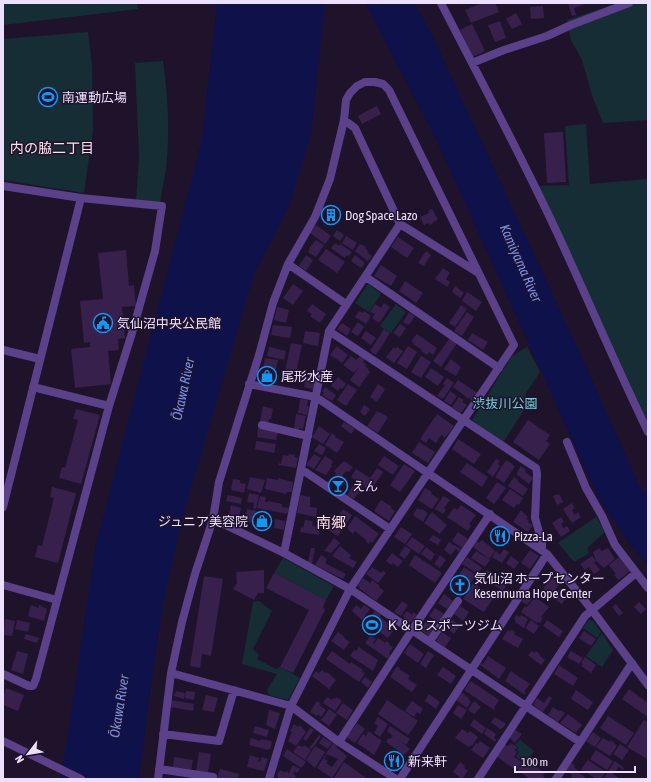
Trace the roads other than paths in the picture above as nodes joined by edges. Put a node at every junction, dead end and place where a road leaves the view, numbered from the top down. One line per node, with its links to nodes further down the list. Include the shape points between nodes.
1 (441, 3): 3 (street)
2 (629, 3): 3 (street)
3 (472, 63): 22 (street, via 565,250)
4 (344, 120): 7 (street, via 355,128); 8 (street, via 330,179 315,217); 9 (street, via 346,100 357,86 365,82 375,82 383,84 389,90)
5 (3, 186): 6 (street)
6 (81, 198): 14 (street); 19 (street, via 162,206 155,251)
7 (400, 224): 9 (street); 10 (street)
8 (288, 264): 11 (street); 16 (street, via 273,303)
9 (478, 273): 15 (street, via 514,345)
10 (366, 277): 11 (street); 15 (street)
11 (346, 304): 12 (street)
12 (329, 331): 18 (street); 20 (street)
13 (3, 350): 14 (street)
14 (40, 359): 17 (street)
15 (499, 368): 20 (street)
16 (249, 384): 18 (street); 30 (street, via 219,482)
17 (33, 387): 19 (street); 27 (street)
18 (316, 397): 23 (street); 26 (street)
19 (109, 406): 38 (street)
20 (464, 420): 26 (street); 32 (street, via 536,468 534,518)
21 (262, 425): 23 (street)
22 (648, 432)
23 (308, 436): 25 (street)
24 (567, 442): 34 (street, via 586,488 615,545)
25 (302, 469): 31 (street); 33 (street)
26 (428, 472): 29 (street); 31 (street)
27 (4, 495): 28 (street)
28 (3, 507)
29 (490, 514): 32 (street); 41 (street)
30 (213, 518): 33 (street); 45 (street, via 195,574)
31 (390, 529): 37 (street)
32 (544, 551): 40 (street); 44 (street)
33 (284, 553): 37 (street)
34 (636, 573): 36 (street); 40 (street)
35 (3, 585): 38 (street)
36 (648, 588)
37 (350, 589): 41 (street); 49 (street)
38 (57, 600): 46 (street, via 32,686)
39 (458, 600): 42 (street)
40 (592, 610): 43 (street); 50 (street, via 584,616)
41 (412, 630): 42 (street); 53 (street)
42 (430, 641): 44 (street)
43 (632, 663): 47 (street); 54 (street)
44 (472, 670): 50 (street); 61 (street)
45 (171, 673): 48 (street); 51 (street)
46 (3, 674)
47 (648, 685)
48 (234, 690): 49 (street); 51 (street, via 219,741)
49 (291, 706): 53 (street); 59 (street)
50 (526, 706): 54 (street); 62 (street)
51 (163, 734): 55 (street)
52 (3, 741): 57 (street)
53 (339, 742): 60 (street)
54 (580, 742): 63 (street)
55 (159, 769): 56 (street); 58 (street)
56 (213, 777)
57 (81, 779)
58 (158, 779)
59 (269, 779)
60 (396, 779)
61 (400, 779)
62 (478, 779)
63 (556, 779)

